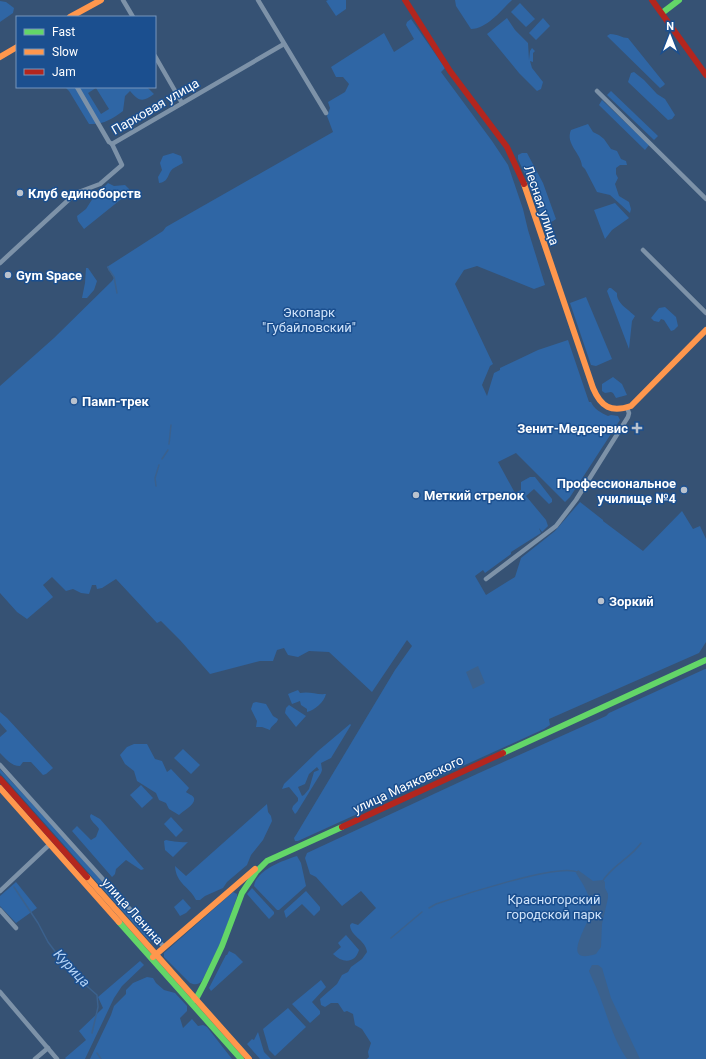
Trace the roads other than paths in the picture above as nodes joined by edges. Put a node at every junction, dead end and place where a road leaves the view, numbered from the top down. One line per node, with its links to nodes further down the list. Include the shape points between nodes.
1 (101, 0): 8 (street)
2 (123, 0): 9 (street)
3 (258, 0): 10 (street)
4 (405, 0): 25 (street, Лесная улица, via 450,71 502,140 516,165 527,190 597,397 609,408)
5 (652, 0): 7 (street)
6 (679, 0): 7 (street)
7 (662, 14): 14 (street)
8 (72, 16)
9 (132, 16)
10 (284, 44): 17 (street, Парковая улица); 18 (street)
11 (16, 48): 12 (street)
12 (0, 57)
13 (156, 58): 17 (street)
14 (706, 75)
15 (78, 88): 19 (street)
16 (597, 91): 20 (street)
17 (182, 103): 19 (street, Парковая улица)
18 (326, 113)
19 (112, 144): 22 (street, Парковая улица, via 122,165 100,184 76,193)
20 (706, 199)
21 (643, 250): 23 (street)
22 (0, 263)
23 (706, 313)
24 (706, 330): 25 (street, via 636,402)
25 (627, 408): 26 (street, via 628,417 560,521 552,530)
26 (486, 579)
27 (706, 660): 32 (street, улица Маяковского)
28 (0, 765): 38 (street)
29 (0, 779): 39 (street, улица Ленина)
30 (0, 788): 31 (street, улица Ленина)
31 (50, 844): 34 (street); 39 (street, улица Ленина)
32 (266, 861): 33 (street); 35 (street, улица Маяковского, via 248,883)
33 (230, 889): 35 (street, via 236,890); 38 (street)
34 (0, 891)
35 (240, 898): 41 (street, улица Маяковского, via 222,946)
36 (0, 910): 37 (street)
37 (16, 928)
38 (164, 947): 39 (street)
39 (154, 956): 41 (street, улица Ленина)
40 (0, 992): 42 (street)
41 (194, 1000): 45 (street, улица Ленина); 46 (street, улица Ленина)
42 (48, 1048): 43 (street); 44 (street)
43 (35, 1059)
44 (57, 1059)
45 (241, 1059)
46 (249, 1059)

